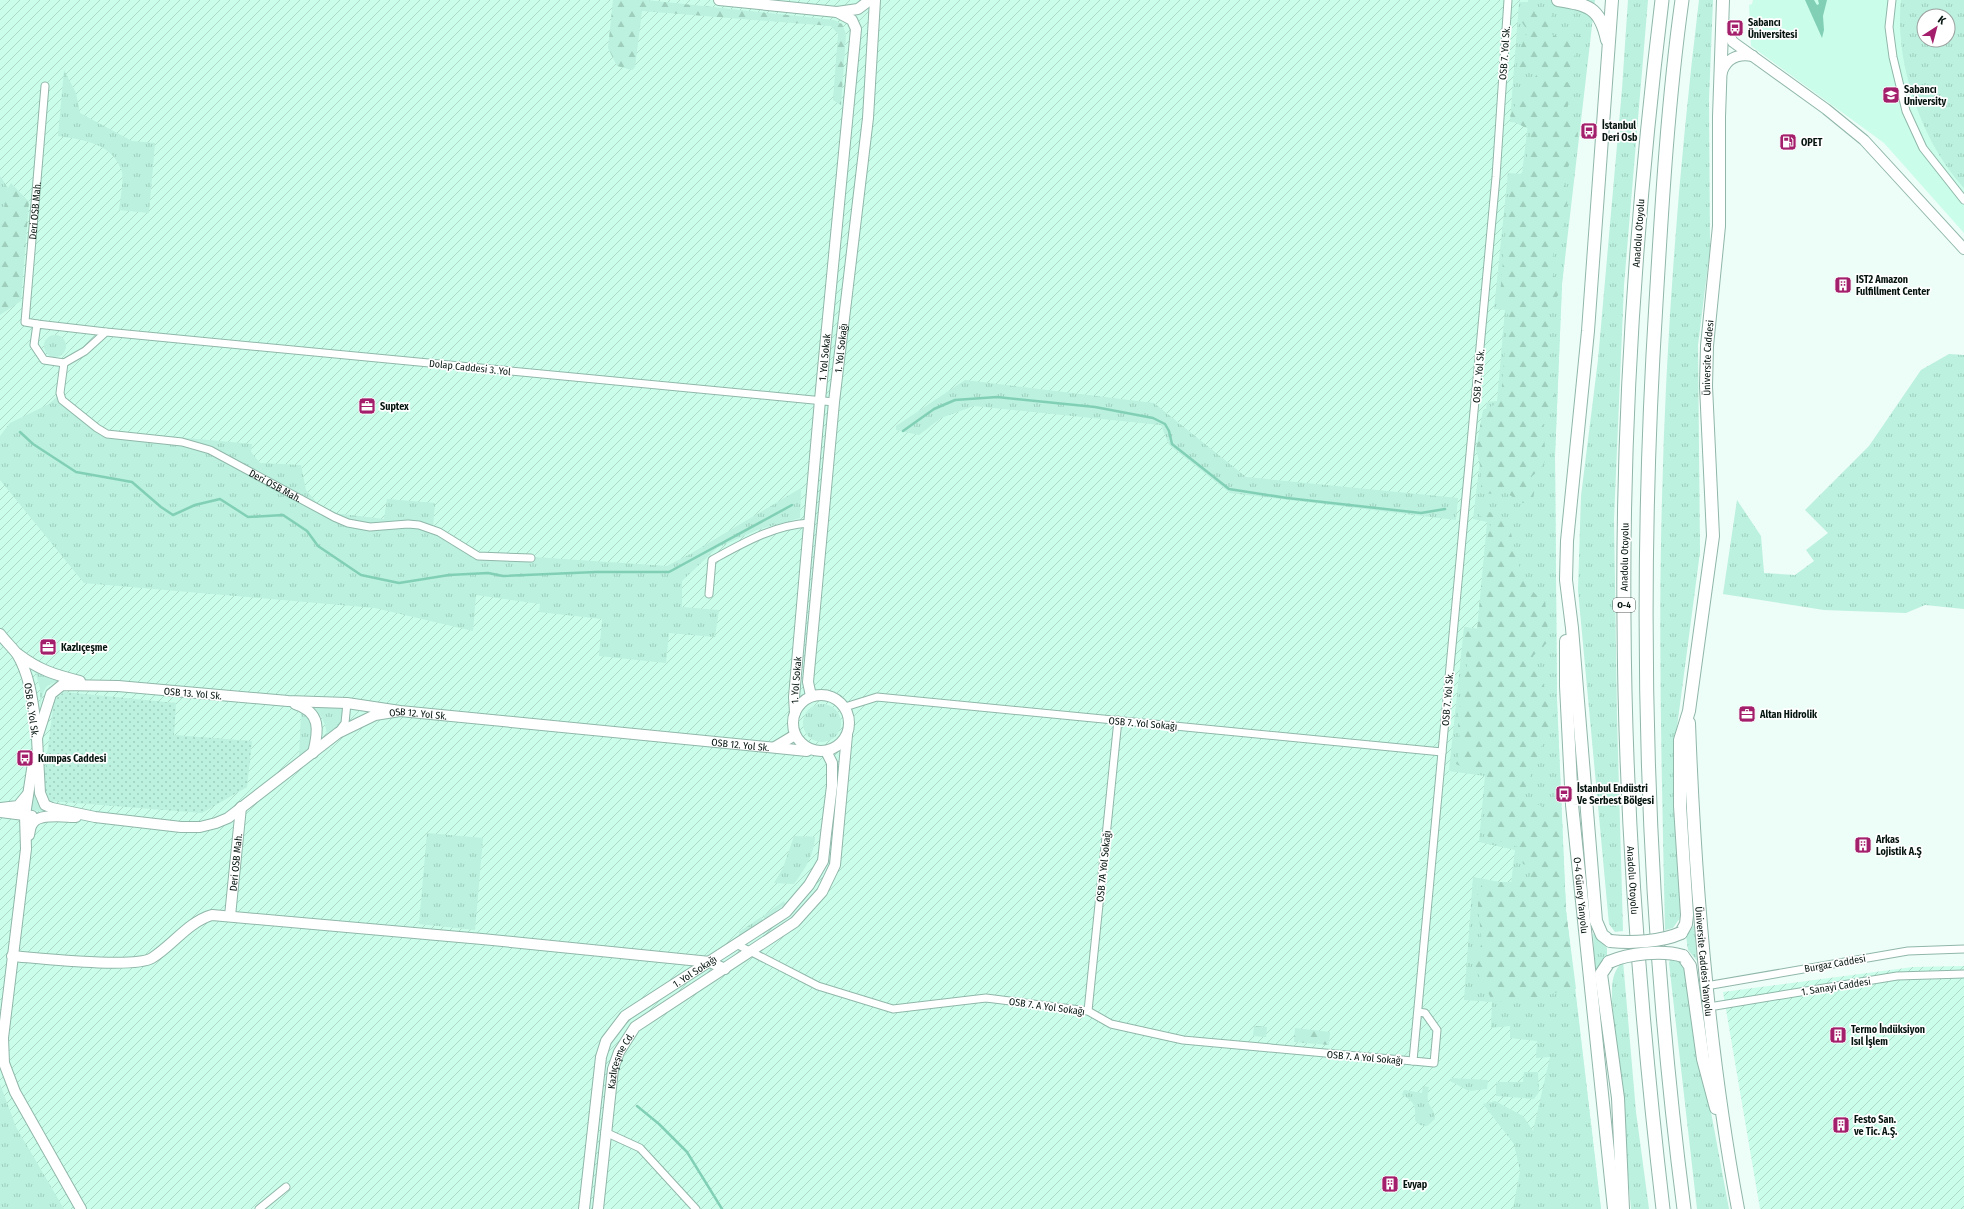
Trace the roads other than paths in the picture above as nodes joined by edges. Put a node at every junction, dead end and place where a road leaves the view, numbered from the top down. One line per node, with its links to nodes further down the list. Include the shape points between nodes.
1 (719, 0): 11 (street)
2 (870, 0): 11 (street, via 858,9)
3 (875, 0): 23 (street, 1. Yol Sokağı, via 868,118)
4 (1508, 0): 46 (street, OSB 7. Yol Sk., via 1496,177)
5 (1558, 0): 13 (main road, via 1582,4 1595,12 1604,28)
6 (1612, 0): 13 (main road)
7 (1662, 0): 81 (highway, Anadolu Otoyolu / O-4, via 1637,244 1629,391 1624,618 1632,875 1640,994)
8 (1682, 0): 82 (highway, O-4, via 1661,220 1651,376 1646,614 1650,811 1656,912 1674,1135)
9 (1892, 0): 17 (street, via 1889,27 1893,57 1906,110 1923,148)
10 (1724, 1): 12 (main road, Üniversite Caddesi)
11 (837, 12): 22 (street, 1. Yol Sokak, via 852,20 856,29)
12 (1722, 25): 14 (street, via 1733,42); 15 (main road, Üniversite Caddesi)
13 (1609, 49): 26 (main road, via 1588,331 1567,541)
14 (1755, 57): 15 (street, via 1735,56 1727,62); 18 (street, via 1864,140)
15 (1720, 82): 35 (main road, Üniversite Caddesi, via 1719,226 1706,378 1713,536)
16 (45, 86): 19 (street, Deri OSB Mah., via 24,322)
17 (1964, 200)
18 (1964, 249)
19 (37, 324): 20 (street, Dolap Caddesi 3. Yol); 21 (street, via 34,346 44,360)
20 (106, 332): 21 (street, via 85,351); 22 (street, Dolap Caddesi 3. Yol)
21 (64, 363): 25 (street, Deri OSB Mah., via 60,393 62,400 102,432 203,447 348,523 370,527 419,525 439,532 478,556)
22 (820, 400): 23 (street, Dolap Caddesi 3. Yol); 24 (street, 1. Yol Sokak)
23 (834, 402): 31 (street, 1. Yol Sokağı, via 808,682)
24 (809, 523): 27 (street, via 799,523 758,535 712,560); 37 (street, 1. Yol Sokak, via 794,697)
25 (531, 558)
26 (1566, 580): 35 (main road, bridge, via 1596,921 1602,935 1610,941 1671,937 1681,933 1686,924 1680,806 1680,740); 79 (main road, O-4 Güney Yanyolu, via 1566,686 1572,805)
27 (709, 594)
28 (0, 634): 29 (street, OSB 6. Yol Sk.)
29 (16, 653): 30 (street, via 36,667 54,675); 42 (street, OSB 6. Yol Sk., via 31,692)
30 (99, 685): 32 (street, OSB 13. Yol Sk.); 42 (street, via 71,684 55,689 48,700)
31 (812, 696): 34 (street, via 830,696); 37 (street, via 804,700)
32 (288, 701): 33 (street); 47 (street, via 305,707 316,718 317,737)
33 (347, 703): 36 (street); 39 (street, via 345,723)
34 (845, 707): 38 (street, OSB 7. Yol Sokağı, via 877,697); 41 (street, via 850,726)
35 (1689, 711): 66 (main road, Üniversite Caddesi Yanyolu, via 1695,860)
36 (400, 712): 39 (street, OSB 12. Yol Sk., via 375,715); 43 (street, OSB 12. Yol Sk.)
37 (795, 713): 40 (street)
38 (1118, 720): 46 (street, OSB 7. Yol Sokağı); 68 (street, OSB 7A Yol Sokağı)
39 (338, 733): 47 (street, OSB 12. Yol Sk.)
40 (795, 735): 43 (street); 44 (street)
41 (847, 735): 45 (street, via 838,745); 61 (street, via 835,865 822,892 795,922)
42 (37, 738): 48 (street, OSB 6. Yol Sk.); 55 (street, via 38,784 45,805)
43 (775, 747): 44 (street, OSB 12. Yol Sk., via 807,751)
44 (809, 749): 45 (street)
45 (826, 751): 59 (street, 1. Yol Sokağı, via 832,763 832,786 823,861 809,886 786,912)
46 (1442, 752): 69 (street)
47 (313, 753): 49 (street, OSB 12. Yol Sk.)
48 (28, 793): 50 (street, via 18,806); 53 (street, OSB 6. Yol Sk.)
49 (241, 807): 55 (street, OSB 12. Yol Sk., via 228,818 200,827); 58 (street, Deri OSB Mah.)
50 (0, 808)
51 (0, 812): 52 (street)
52 (12, 814): 53 (street); 56 (street, via 20,817)
53 (25, 815): 54 (street); 56 (street, OSB 6. Yol Sk.)
54 (43, 817): 55 (street); 57 (street, via 32,824)
55 (95, 817)
56 (26, 828): 57 (street, OSB 6. Yol Sk.)
57 (26, 849): 62 (street)
58 (230, 916): 62 (street, via 212,915 200,918 151,959 122,964); 63 (street)
59 (738, 945): 61 (street, OSB 7. A Yol Sokağı); 63 (street, 1. Yol Sokağı)
60 (1964, 949): 66 (street, Burgaz Caddesi, via 1908,951)
61 (750, 952): 64 (street, Kazlıçeşme Cd.); 68 (street, OSB 7. A Yol Sokağı, via 818,986 893,1010 986,998)
62 (12, 956): 74 (street, via 3,1038 4,1063 15,1092)
63 (710, 962): 64 (street); 76 (street, 1. Yol Sokağı, via 625,1016 606,1041 601,1057)
64 (725, 969): 71 (street, Kazlıçeşme Cd., via 635,1027 618,1052 613,1069)
65 (1964, 974): 67 (street, 1. Sanayi Caddesi, via 1897,976)
66 (1706, 986): 67 (main road, Üniversite Caddesi Yanyolu)
67 (1709, 1007): 72 (main road, Üniversite Caddesi Yanyolu)
68 (1088, 1011): 70 (street, OSB 7. A Yol Sokağı, via 1111,1024 1183,1040)
69 (1418, 1012): 70 (street); 70 (street, OSB 7. A Yol Sokağı, via 1425,1014 1437,1030 1434,1063)
70 (1413, 1061)
71 (605, 1132): 77 (street, Kazlıçeşme Cd.); 78 (street, via 640,1148)
72 (1729, 1158): 80 (main road, bridge, via 1703,1059 1690,966 1684,956 1670,952 1621,957 1609,962 1601,974 1618,1098); 83 (main road, Üniversite Caddesi Yanyolu)
73 (286, 1187): 75 (street)
74 (81, 1209)
75 (259, 1209)
76 (584, 1209)
77 (598, 1209)
78 (696, 1209)
79 (1614, 1209)
80 (1623, 1209)
81 (1662, 1209)
82 (1684, 1209)
83 (1738, 1209)

